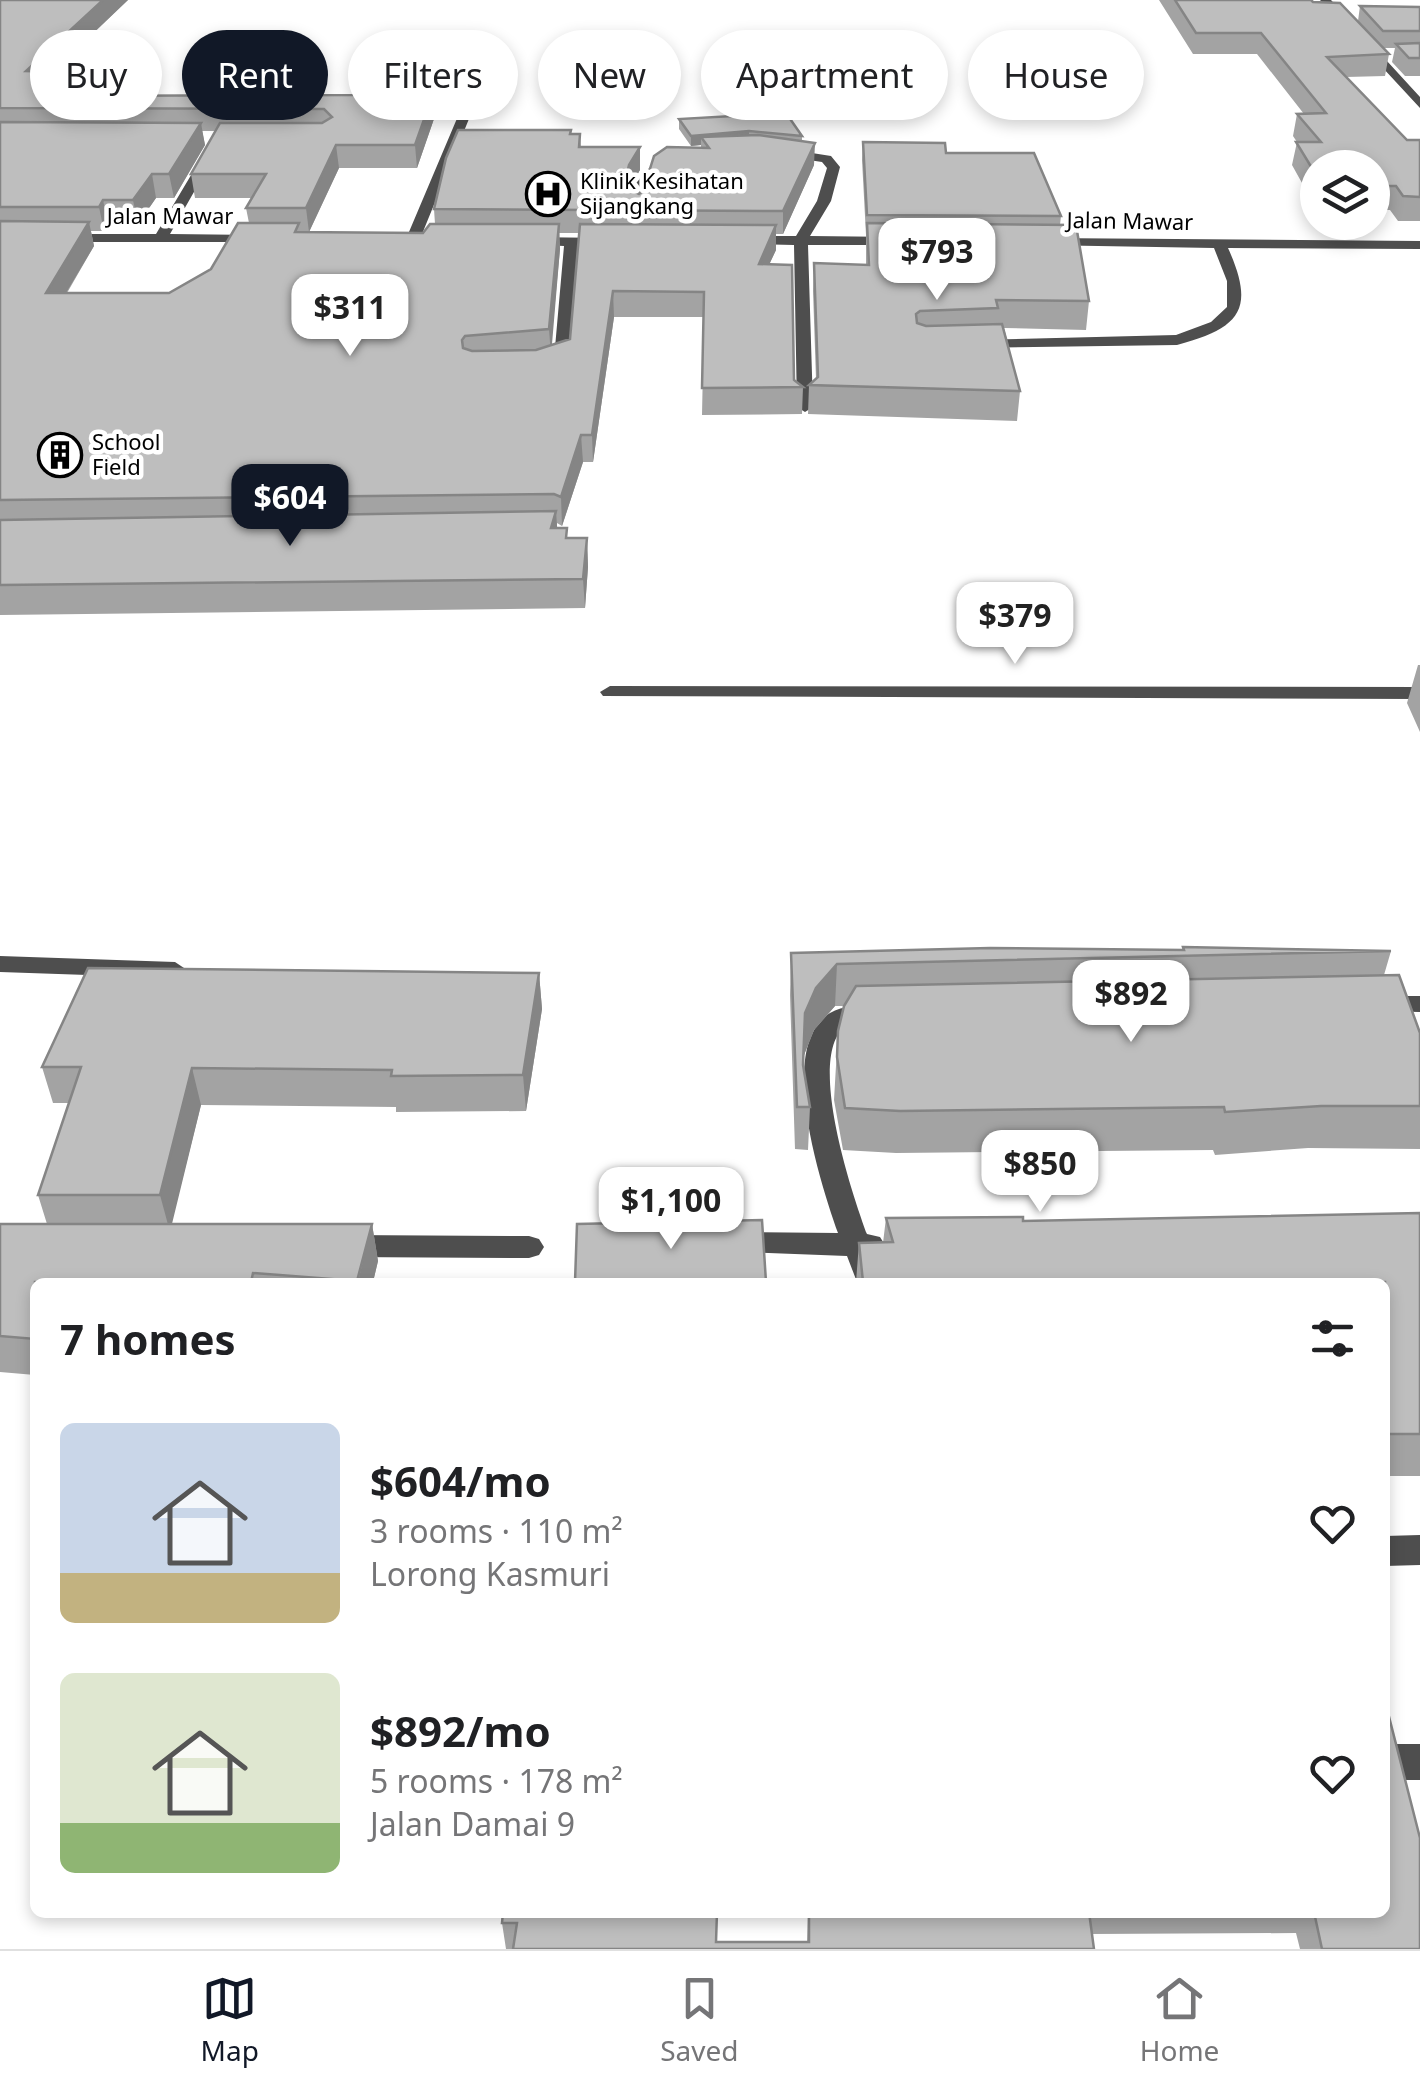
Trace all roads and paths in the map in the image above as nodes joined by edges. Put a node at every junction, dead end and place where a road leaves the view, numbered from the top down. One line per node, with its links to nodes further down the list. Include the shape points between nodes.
1 (1325, 0): 2 (street)
2 (1376, 55): 3 (street); 4 (street)
3 (1390, 55)
4 (1405, 88): 5 (street); 6 (street)
5 (1420, 88)
6 (1420, 104)
7 (463, 120): 16 (street)
8 (214, 147): 13 (street)
9 (692, 152): 11 (street, via 649,170)
10 (762, 152): 17 (street, via 809,154 834,167 824,201)
11 (635, 210)
12 (0, 238): 13 (street, Jalan Mawar)
13 (161, 238): 14 (street, Jalan Mawar)
14 (273, 239)
15 (393, 239): 16 (street)
16 (413, 239): 18 (street)
17 (801, 239): 19 (street); 21 (street); 29 (street)
18 (432, 240)
19 (724, 240)
20 (509, 241): 22 (street)
21 (922, 241)
22 (571, 242): 23 (street); 28 (street, via 562,362)
23 (629, 242)
24 (1021, 242): 25 (street, Jalan Mawar)
25 (1218, 244): 26 (street, Jalan Mawar); 27 (street, via 1239,286 1238,303 1203,333 1176,340)
26 (1420, 245)
27 (960, 345)
28 (526, 368)
29 (805, 406)
30 (610, 692): 31 (street)
31 (1420, 694)
32 (0, 964): 33 (street)
33 (198, 970)
34 (1420, 1004): 35 (street)
35 (1342, 1006)
36 (897, 1014): 41 (street, via 844,1016 830,1026 821,1047 816,1077 833,1178)
37 (699, 1242): 41 (street)
38 (894, 1245): 41 (street)
39 (317, 1246): 40 (street)
40 (530, 1246)
41 (856, 1246): 42 (street)
42 (870, 1278)
43 (1390, 1550): 44 (street)
44 (1420, 1550)
45 (1390, 1762): 46 (street)
46 (1420, 1762)

